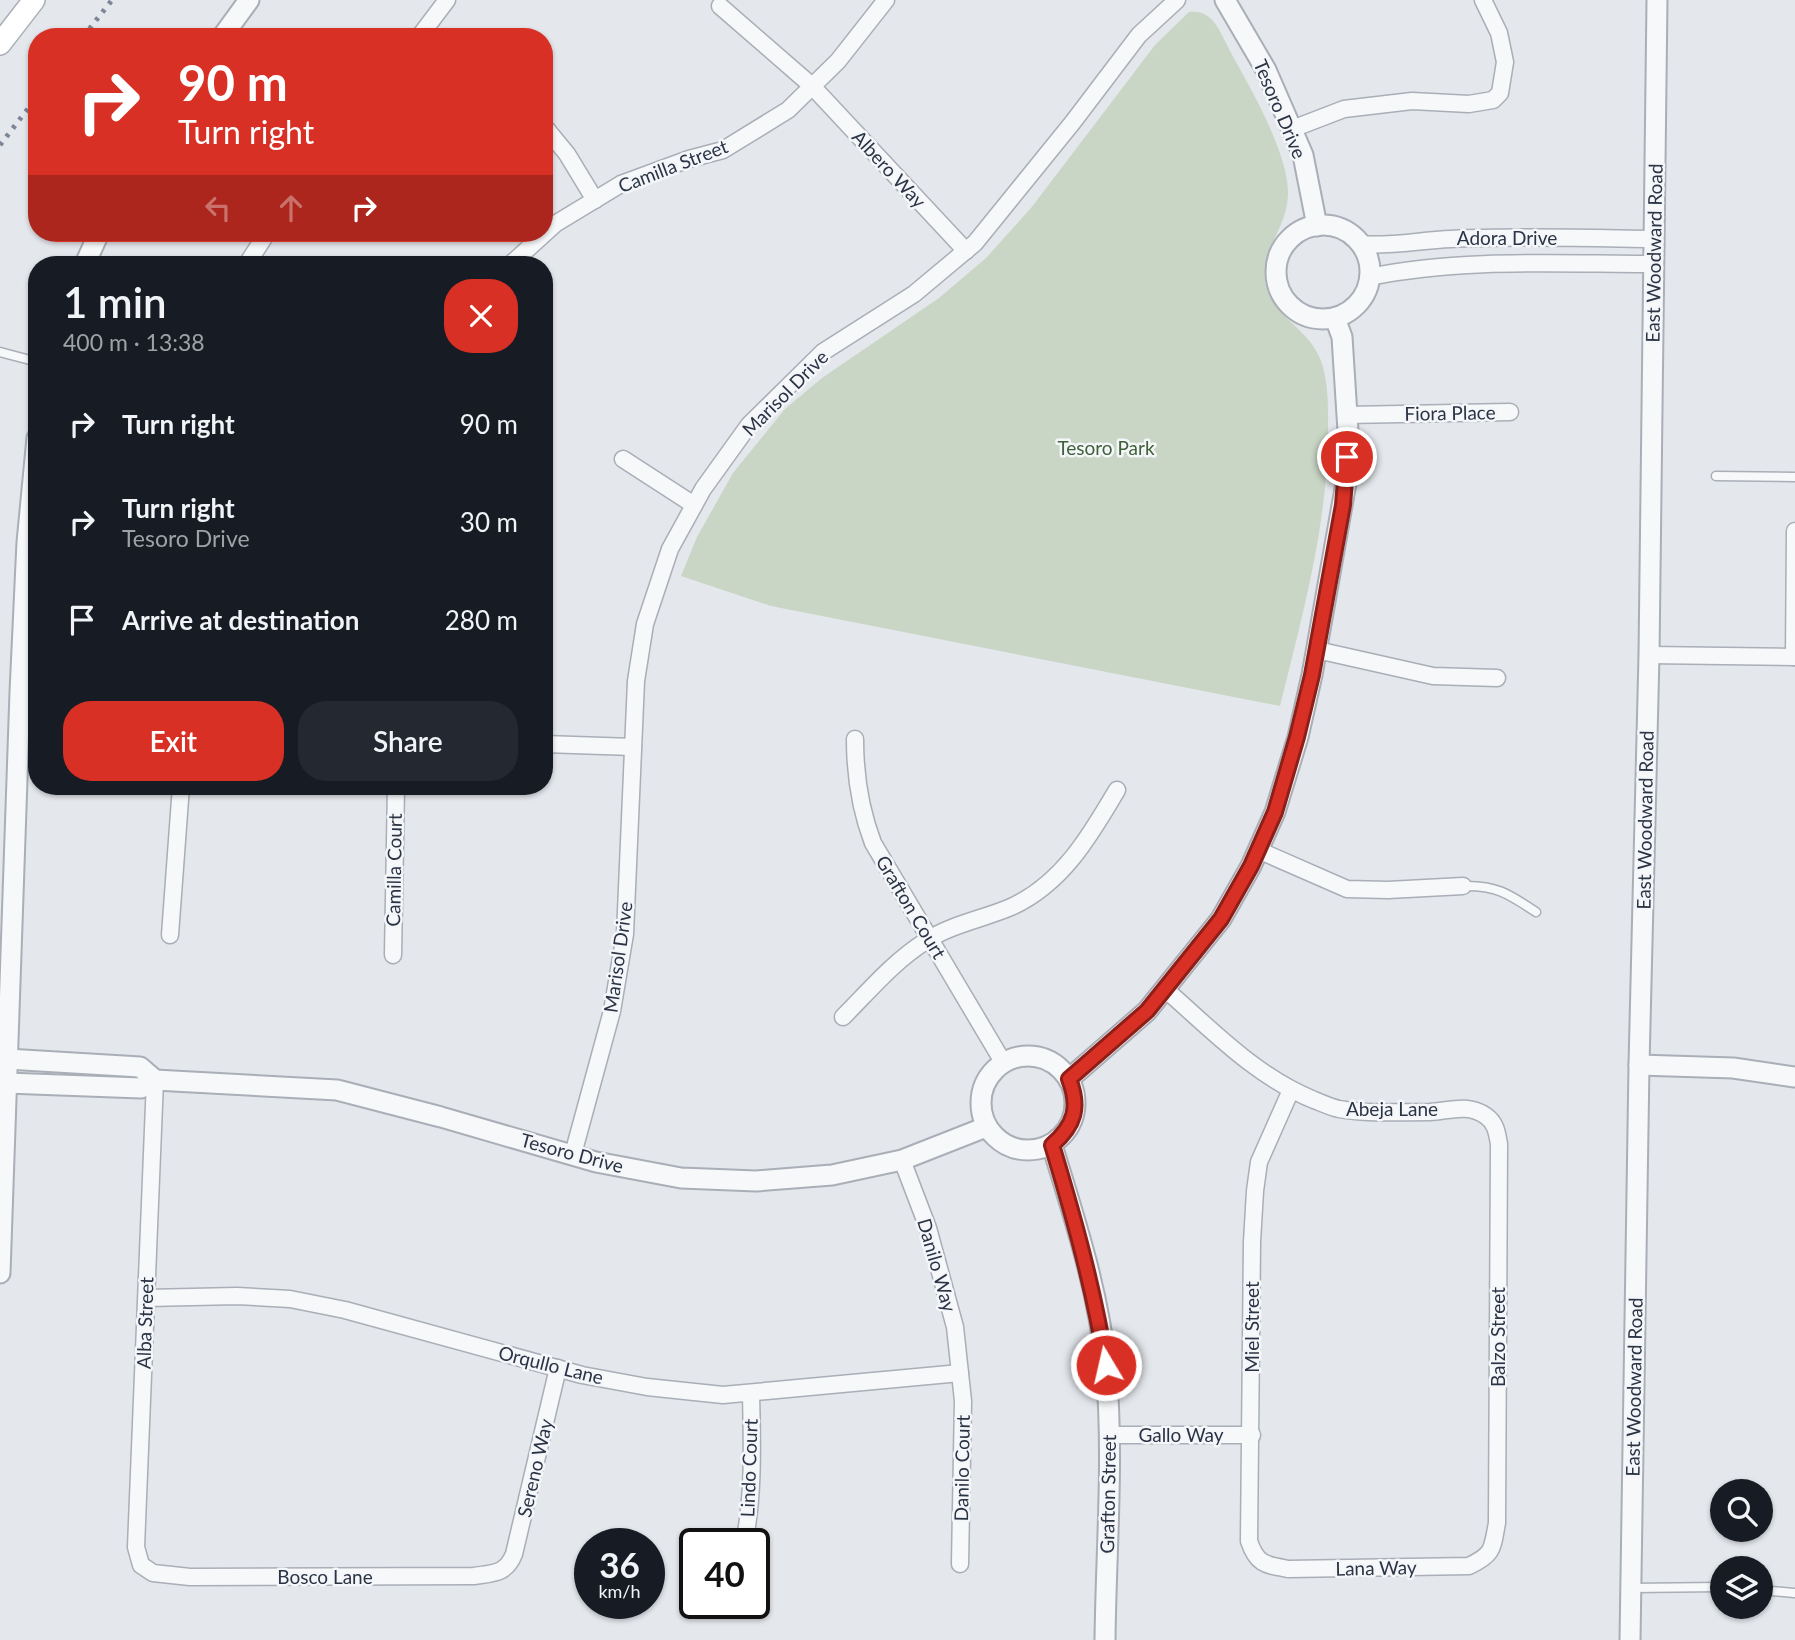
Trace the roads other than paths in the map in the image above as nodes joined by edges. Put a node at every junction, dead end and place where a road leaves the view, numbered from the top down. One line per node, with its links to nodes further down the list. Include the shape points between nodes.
1 (34, 0): 12 (main road)
2 (249, 0): 10 (street)
3 (447, 0): 11 (street)
4 (886, 0): 13 (street, Camilla Street)
5 (1177, 0): 22 (street, Marisol Drive, via 1139,34)
6 (1225, 0): 14 (street, Tesoro Drive, via 1266,71)
7 (1483, 0): 14 (street, via 1499,33 1505,62 1500,93 1493,100 1469,104 1412,101 1344,109)
8 (1657, 0): 19 (street, East Woodward Road)
9 (720, 6): 13 (street, Albero Way)
10 (229, 28)
11 (431, 28)
12 (0, 44)
13 (812, 86): 16 (street, Camilla Street, via 788,110 723,150 621,184); 22 (street, Albero Way)
14 (1292, 129): 17 (street, Tesoro Drive, via 1303,155)
15 (553, 137): 16 (street)
16 (595, 200): 18 (street, Camilla Street)
17 (1317, 226): 21 (street, via 1341,229); 26 (street, via 1302,230 1285,245 1276,266 1277,281 1282,295 1298,312)
18 (553, 227)
19 (1654, 239): 21 (street, Adora Drive, via 1488,238); 24 (street, East Woodward Road)
20 (536, 242): 23 (street, Camilla Street)
21 (1360, 244): 25 (street)
22 (966, 251): 34 (street, Marisol Drive, via 914,294 823,352 749,425)
23 (520, 256)
24 (1654, 264): 25 (street, Adora Drive, via 1490,264); 38 (street, East Woodward Road)
25 (1369, 277): 26 (street, via 1358,303)
26 (1335, 318): 30 (street, via 1342,337)
27 (0, 352): 28 (lane)
28 (28, 359)
29 (1510, 412): 30 (street, Fiora Place)
30 (1347, 415): 37 (street, via 1346,483)
31 (623, 459): 34 (street)
32 (1716, 476): 33 (lane)
33 (1795, 477)
34 (694, 505): 43 (street, Marisol Drive, via 670,549 645,624)
35 (1795, 531): 39 (street)
36 (28, 532): 55 (street)
37 (1317, 650): 40 (street, via 1433,676); 47 (street, via 1294,749)
38 (1649, 655): 39 (street); 58 (street, East Woodward Road)
39 (1794, 657)
40 (1497, 678)
41 (855, 739): 51 (street, Grafton Court, via 858,787 869,832)
42 (553, 744): 43 (street)
43 (633, 747): 68 (street, Marisol Drive, via 625,934 612,1011)
44 (1117, 790): 51 (street, via 1090,837 1050,883 1013,906)
45 (180, 795): 50 (street)
46 (396, 795): 52 (street, Camilla Court)
47 (1258, 850): 48 (street, via 1347,889); 53 (street, via 1221,919)
48 (1463, 886): 49 (lane, via 1499,889)
49 (1536, 912)
50 (170, 935)
51 (930, 938): 54 (street, via 906,954); 56 (street, Grafton Court)
52 (393, 955)
53 (1165, 989): 61 (street, via 1147,1011); 64 (street, Abeja Lane, via 1249,1064)
54 (843, 1017)
55 (4, 1059): 62 (street, Tesoro Drive, via 140,1067); 63 (street)
56 (1003, 1062): 61 (street, via 1040,1057); 66 (street, via 982,1091)
57 (1795, 1064): 59 (street)
58 (1639, 1065): 59 (street); 84 (street, East Woodward Road)
59 (1733, 1068): 60 (street)
60 (1795, 1077)
61 (1069, 1079): 67 (street, via 1075,1094 1074,1115 1065,1134)
62 (155, 1080): 63 (street, Tesoro Drive, via 141,1088); 68 (street, Tesoro Drive, via 337,1090); 71 (street, Alba Street)
63 (3, 1083): 70 (street)
64 (1291, 1090): 65 (street, Abeja Lane, via 1346,1110 1468,1108); 76 (street, Miel Street, via 1259,1162 1255,1191)
65 (1489, 1117): 78 (street, Balzo Street, via 1499,1144 1497,1523)
66 (986, 1127): 67 (street, via 998,1141 1015,1150 1034,1151); 69 (street, Tesoro Drive)
67 (1052, 1145): 75 (street, Grafton Street, via 1096,1303 1106,1365)
68 (573, 1154): 69 (street, Tesoro Drive, via 681,1178 756,1181 832,1175)
69 (902, 1160): 73 (street, Danilo Way, via 928,1228 956,1327)
70 (0, 1273)
71 (147, 1298): 72 (street, Orqullo Lane, via 290,1299); 80 (street, Alba Street, via 136,1547)
72 (558, 1368): 74 (street, Orqullo Lane, via 647,1387 723,1395); 82 (street, Sereno Way)
73 (960, 1373): 74 (street, Orqullo Lane); 79 (street, Danilo Court)
74 (751, 1393): 77 (street, Lindo Court, via 753,1478)
75 (1109, 1435): 76 (street, Gallo Way); 87 (street, Grafton Street)
76 (1252, 1435): 81 (street, Miel Street, via 1250,1541 1254,1555)
77 (747, 1528)
78 (1486, 1558): 81 (street, Lana Way, via 1469,1566 1289,1569)
79 (960, 1564)
80 (141, 1565): 82 (street, Bosco Lane, via 153,1573 191,1577 474,1576)
81 (1266, 1565)
82 (509, 1566)
83 (1710, 1587): 84 (lane)
84 (1631, 1588): 88 (street, East Woodward Road)
85 (1773, 1591): 86 (lane)
86 (1794, 1593)
87 (1105, 1640)
88 (1630, 1640)

